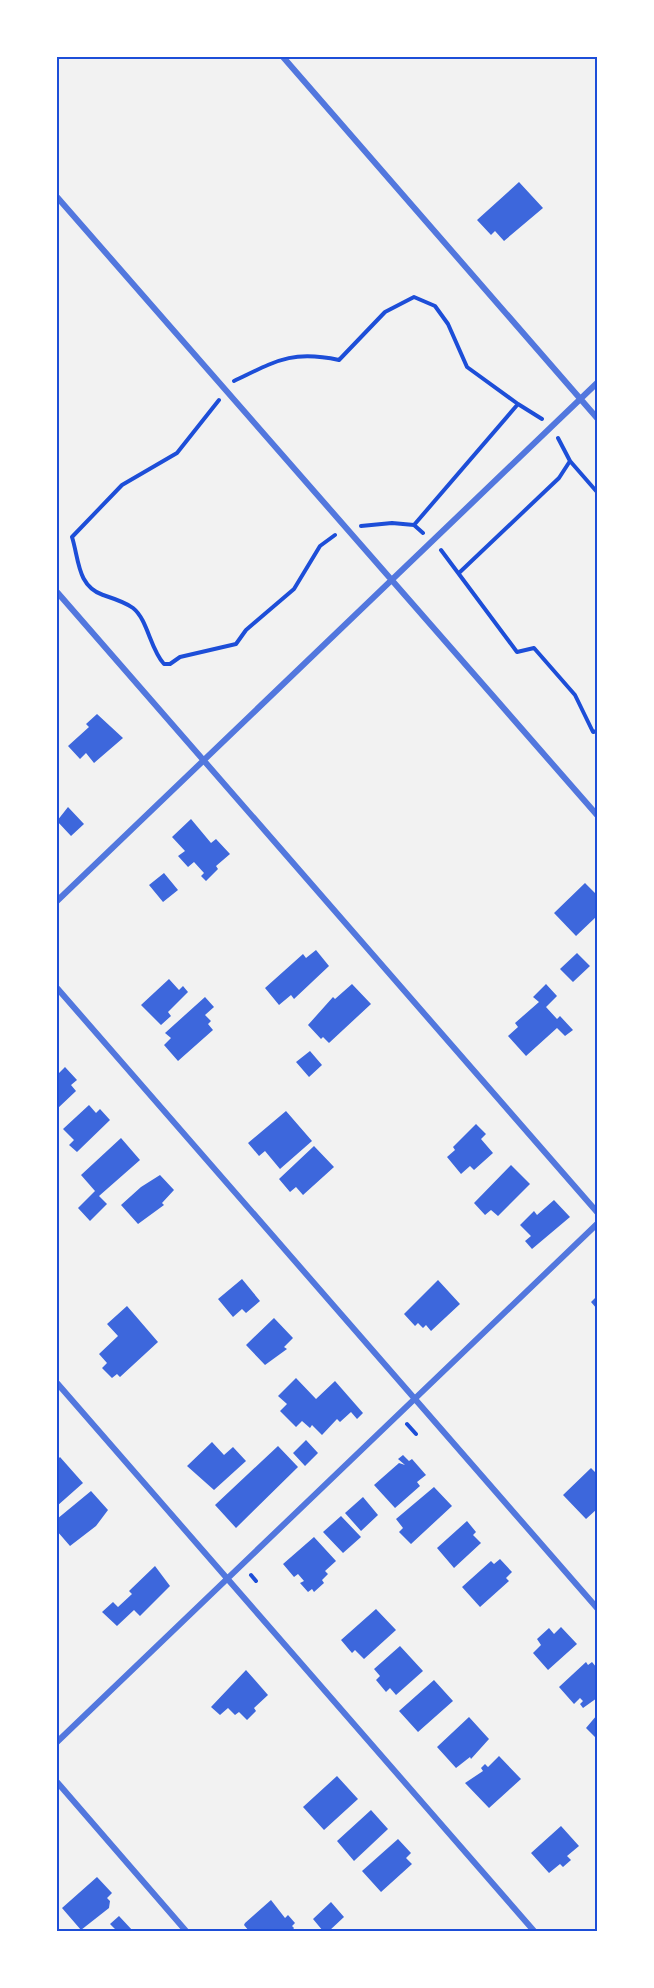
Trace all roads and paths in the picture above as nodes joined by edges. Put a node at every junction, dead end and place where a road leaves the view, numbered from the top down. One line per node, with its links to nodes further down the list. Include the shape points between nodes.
1 (283, 57): 5 (street)
2 (57, 197): 19 (street)
3 (234, 381): 7 (path, via 282,358 313,355 339,360 385,312 414,297 435,306 448,324 467,368)
4 (597, 383): 5 (street)
5 (580, 399): 8 (street); 19 (street)
6 (219, 400): 16 (path, via 177,453 122,485 74,531 81,578 95,592 133,608 155,654 164,664 170,664 180,657 236,644 246,630 294,589 320,546)
7 (518, 404): 9 (path); 13 (path)
8 (597, 418)
9 (542, 420)
10 (557, 437): 11 (path)
11 (570, 462): 12 (path); 18 (path, via 559,478)
12 (597, 492)
13 (414, 525): 14 (path); 15 (path)
14 (361, 526)
15 (424, 534)
16 (336, 535)
17 (440, 549): 18 (path)
18 (459, 572): 21 (path, via 517,652 534,648 575,694 593,732)
19 (391, 580): 22 (street); 23 (street)
20 (57, 592): 22 (street)
21 (597, 731)
22 (203, 759): 24 (street); 26 (street)
23 (597, 815)
24 (57, 901)
25 (57, 988): 29 (street)
26 (597, 1212)
27 (597, 1224): 29 (street)
28 (57, 1383): 33 (street)
29 (415, 1399): 33 (street); 35 (street)
30 (407, 1424): 31 (path)
31 (416, 1434)
32 (251, 1575): 34 (path)
33 (227, 1578): 36 (street); 39 (street)
34 (256, 1581)
35 (597, 1608)
36 (57, 1742)
37 (57, 1782): 38 (street)
38 (186, 1931)
39 (534, 1931)

